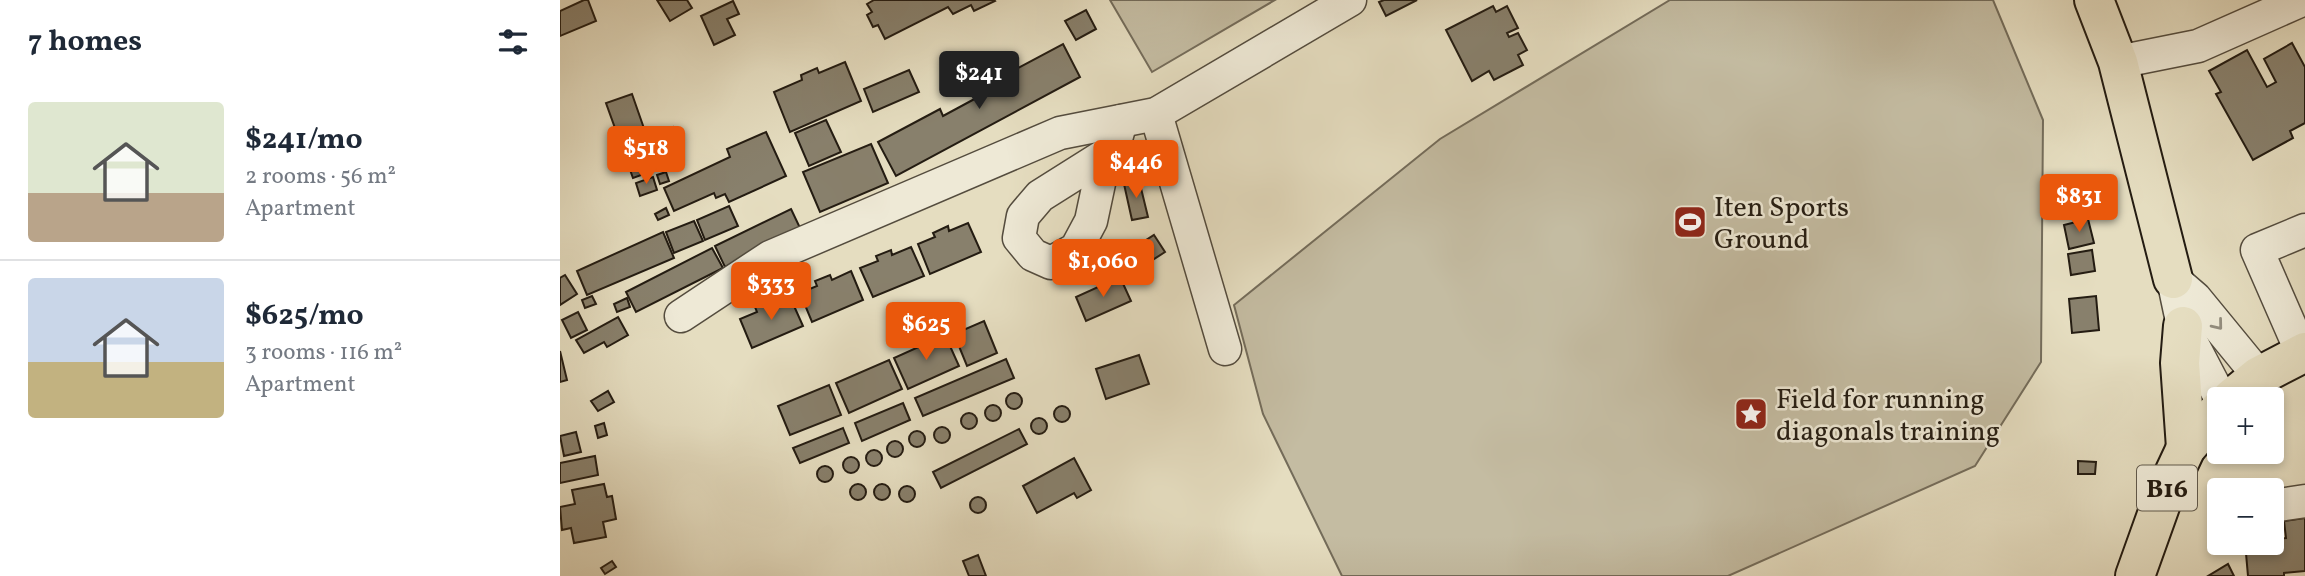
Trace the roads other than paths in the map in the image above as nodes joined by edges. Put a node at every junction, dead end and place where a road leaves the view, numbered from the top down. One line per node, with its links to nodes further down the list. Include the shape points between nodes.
1 (1350, 0): 5 (street)
2 (2094, 0): 4 (main road)
3 (2302, 0): 4 (street, via 2198,46)
4 (2118, 62): 9 (main road)
5 (1156, 114): 6 (street); 12 (street)
6 (1121, 121): 7 (street, via 1113,149); 10 (street, via 1060,134 770,257)
7 (1105, 155)
8 (2305, 230): 13 (street, via 2258,250)
9 (2173, 279): 11 (street); 15 (street, one-way to 15, via 2209,314)
10 (681, 316)
11 (2183, 326): 14 (street); 17 (main road, via 2180,363)
12 (1225, 349)
13 (2304, 353): 15 (main road)
14 (2215, 387)
15 (2245, 387)
16 (2207, 424): 17 (main road, B16)
17 (2186, 448): 20 (main road, B16)
18 (2305, 501): 19 (street)
19 (2284, 504)
20 (2135, 576)

